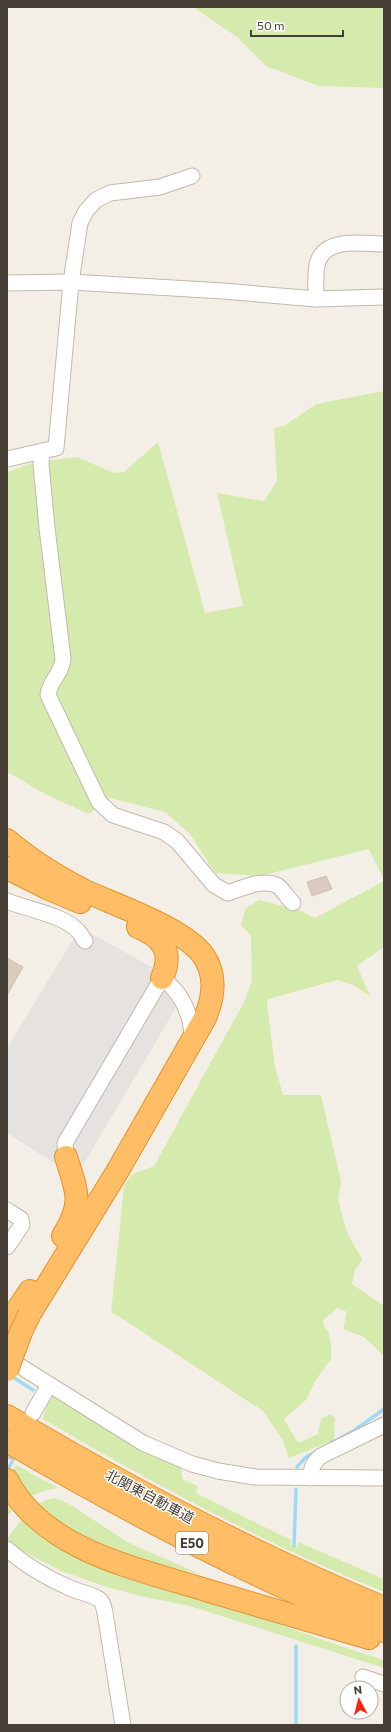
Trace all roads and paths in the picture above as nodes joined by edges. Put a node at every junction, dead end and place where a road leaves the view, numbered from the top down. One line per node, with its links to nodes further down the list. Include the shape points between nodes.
1 (192, 176): 3 (street, via 160,187 110,193 96,200 86,210 80,223)
2 (384, 244): 6 (street, via 340,244 325,250 317,265)
3 (70, 282): 4 (street); 6 (street); 7 (street, via 56,448)
4 (7, 283)
5 (384, 298): 6 (street)
6 (316, 299)
7 (42, 451): 8 (street); 12 (street, via 47,528 63,658 62,668 49,686 48,695 98,802 113,815 164,832 177,841 214,885 228,893 269,883 278,887)
8 (7, 459)
9 (7, 840): 15 (highway, via 58,876 184,937 203,955 211,973 213,992 211,1005)
10 (7, 868): 14 (highway, via 156,937 165,949 167,959)
11 (7, 901): 13 (street, via 63,921 78,930)
12 (293, 903)
13 (85, 941)
14 (162, 978): 15 (street, via 173,986 189,1014); 16 (street, via 65,1143)
15 (192, 1041): 19 (highway, via 117,1172)
16 (66, 1157): 19 (highway, via 76,1187 76,1213)
17 (7, 1210): 18 (street, via 21,1219 22,1225)
18 (7, 1247)
19 (18, 1317): 21 (highway, bridge, via 21,1332)
20 (7, 1358): 22 (street)
21 (7, 1370)
22 (49, 1385): 23 (street); 27 (street, via 143,1443 192,1464 255,1477)
23 (33, 1413)
24 (8, 1417): 31 (highway, 北関東自動車道 / E50, via 196,1520 286,1565)
25 (384, 1425): 27 (street, via 321,1456 311,1468)
26 (7, 1441): 32 (highway, 北関東自動車道 / E50, via 187,1540 255,1574)
27 (311, 1478): 28 (street)
28 (384, 1478)
29 (7, 1480): 33 (highway, via 19,1500 38,1521 63,1537 113,1561)
30 (7, 1550): 36 (street, via 29,1567 101,1601)
31 (384, 1608)
32 (384, 1631)
33 (384, 1642)
34 (363, 1677): 35 (street)
35 (384, 1684)
36 (123, 1725)

